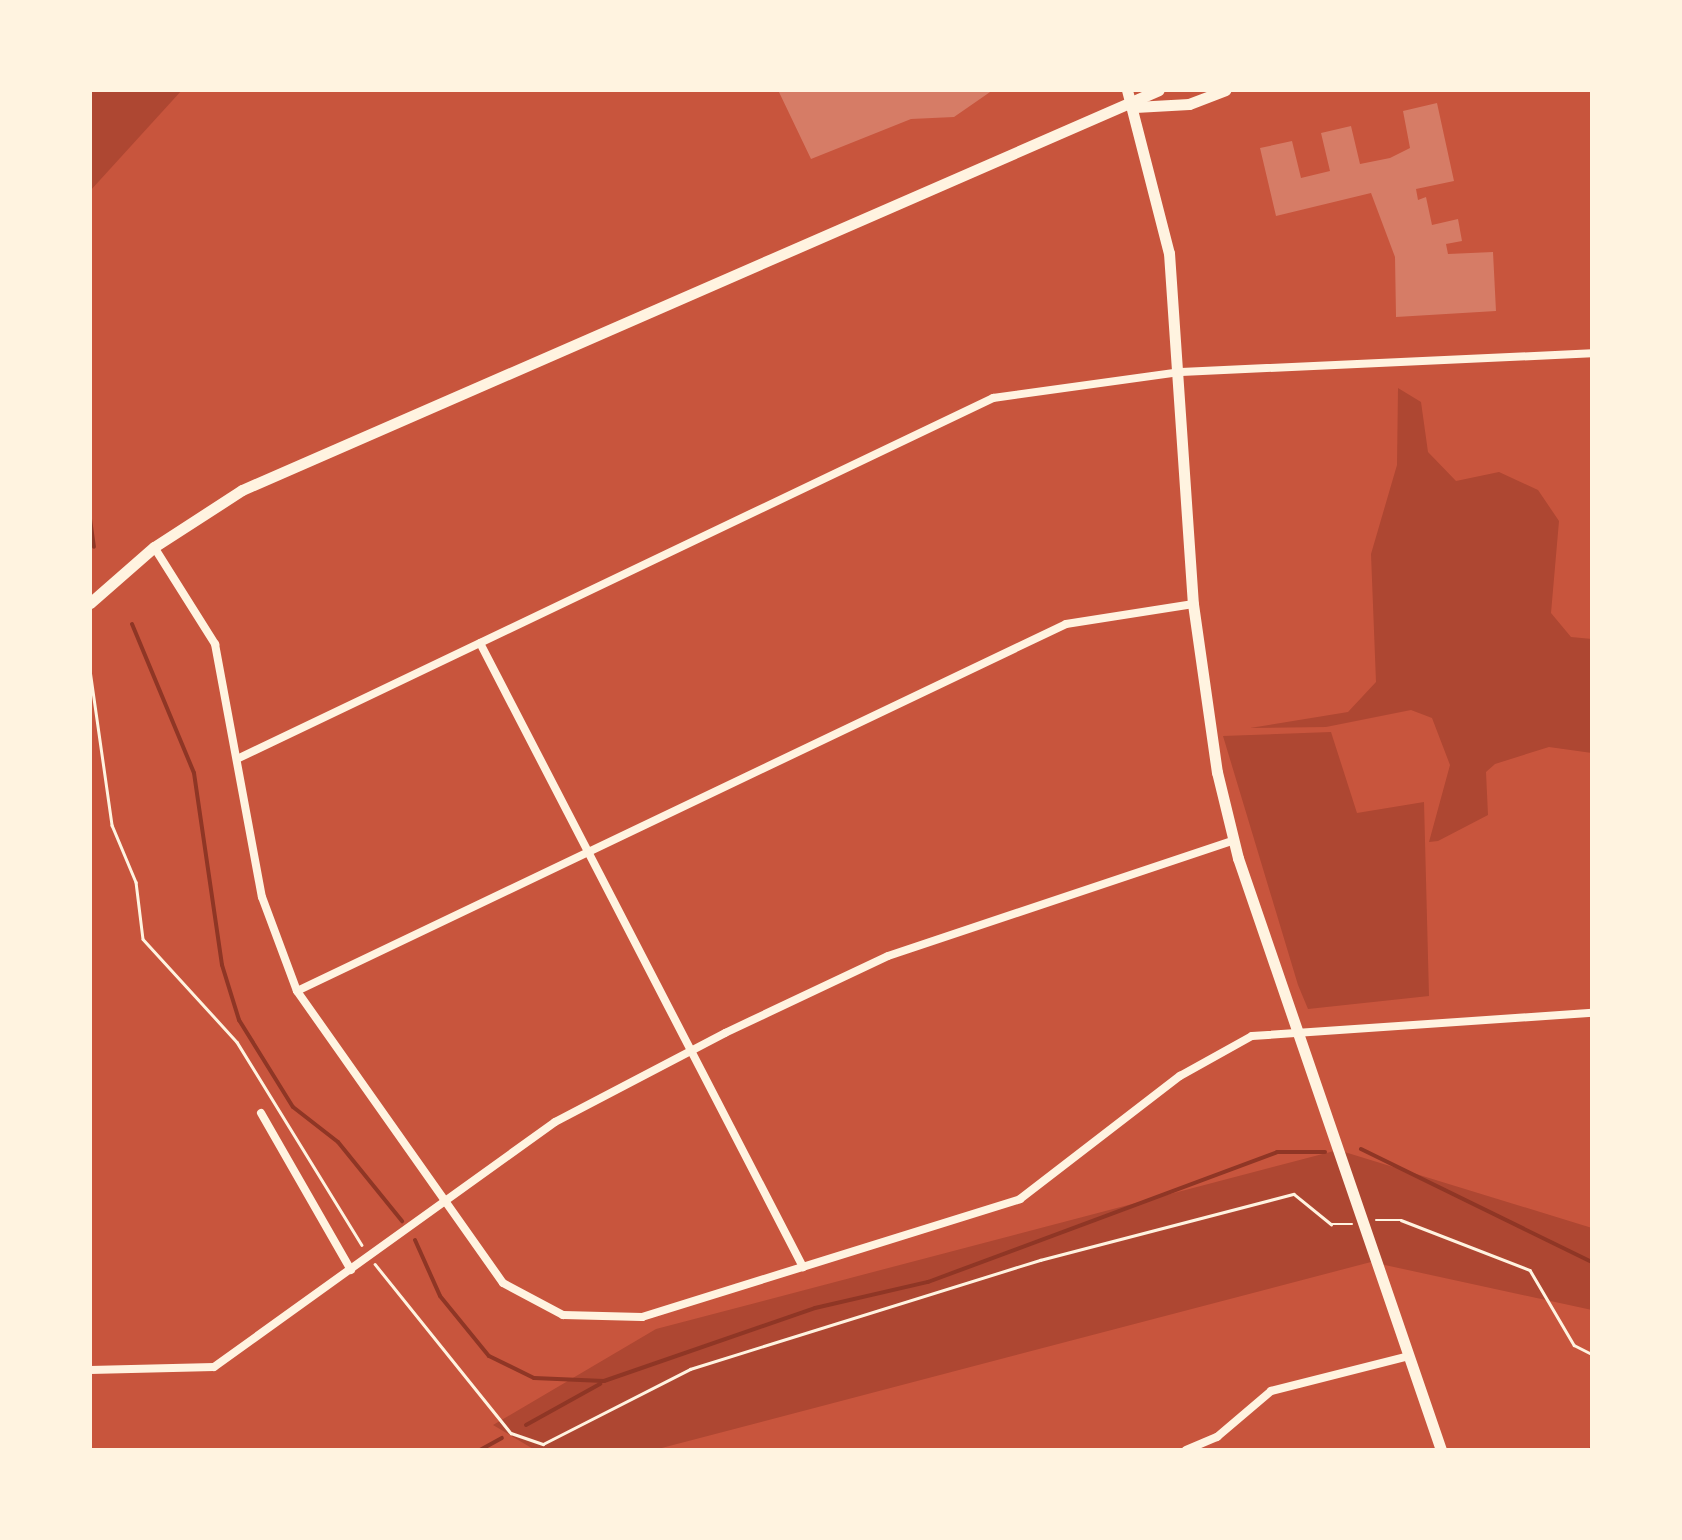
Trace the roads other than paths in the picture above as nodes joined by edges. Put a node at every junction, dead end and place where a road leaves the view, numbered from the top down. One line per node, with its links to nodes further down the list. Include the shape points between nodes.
1 (1127, 90): 4 (main road)
2 (1159, 90): 4 (main road)
3 (1225, 90): 4 (main road, via 1189,104)
4 (1135, 107): 6 (main road, via 1162,208); 7 (main road, via 350,439 242,490)
5 (1592, 352): 6 (street)
6 (1181, 372): 9 (main road); 10 (street, via 993,398)
7 (154, 547): 8 (main road); 11 (street, via 215,644)
8 (90, 603)
9 (1193, 604): 12 (main road); 13 (street, via 1066,624)
10 (480, 644): 11 (street); 13 (street)
11 (239, 758): 14 (street, via 262,896)
12 (1234, 840): 16 (main road); 17 (street, via 888,956)
13 (587, 851): 14 (street); 17 (street)
14 (296, 991): 19 (street)
15 (1592, 1013): 16 (street)
16 (1295, 1027): 20 (street, via 1212,1056 1020,1199); 22 (main road)
17 (693, 1050): 19 (street, via 555,1122); 20 (street)
18 (261, 1114): 21 (street)
19 (440, 1204): 20 (street, via 503,1283 580,1318 642,1318); 21 (street)
20 (804, 1267)
21 (351, 1270): 23 (street, via 214,1367)
22 (1409, 1356): 24 (street, via 1271,1391 1218,1437); 25 (main road)
23 (90, 1370)
24 (1186, 1450)
25 (1441, 1450)

